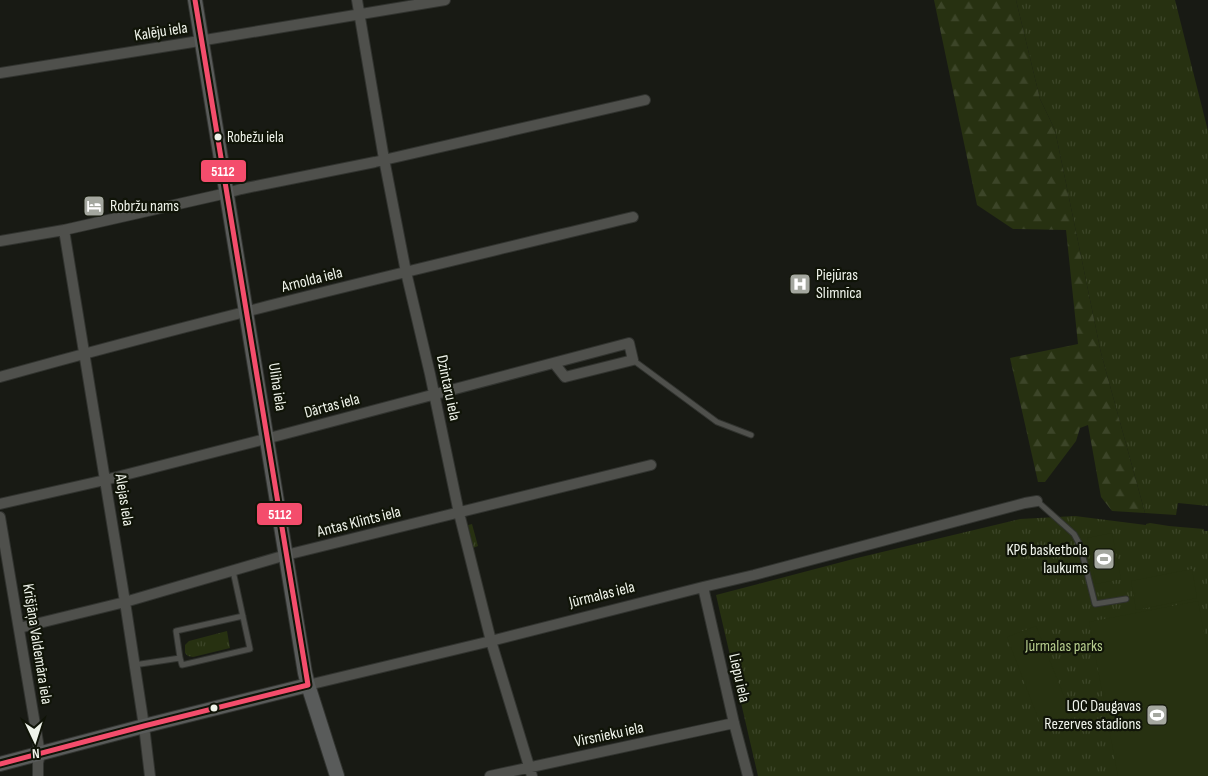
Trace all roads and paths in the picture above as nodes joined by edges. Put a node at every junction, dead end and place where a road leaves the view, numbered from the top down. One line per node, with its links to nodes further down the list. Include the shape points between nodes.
1 (195, 0): 5 (main road, Uliha iela)
2 (357, 0): 4 (street, Dzintaru iela)
3 (445, 0): 4 (street, Kalēju iela)
4 (360, 14): 5 (street, Kalēju iela); 8 (street, Dzintaru iela)
5 (202, 40): 6 (street, Kalēju iela); 9 (main road, Uliha iela)
6 (0, 73)
7 (644, 100): 8 (street)
8 (384, 159): 9 (street); 13 (street, Dzintaru iela)
9 (227, 193): 11 (street); 14 (main road, Uliha iela)
10 (633, 217): 13 (street, Arnolda iela)
11 (64, 230): 12 (street); 15 (street, Alejas iela)
12 (0, 241)
13 (406, 272): 14 (street, Arnolda iela); 19 (street, Dzintaru iela)
14 (246, 312): 15 (street, Arnolda iela); 21 (main road, Uliha iela)
15 (84, 353): 18 (street, Arnolda iela); 23 (street, Alejas iela)
16 (633, 360): 17 (street, via 565,376); 17 (street, Dārtas iela, via 629,343); 20 (lane, via 717,422)
17 (554, 362): 19 (street, Dārtas iela)
18 (0, 377)
19 (434, 395): 21 (street, Dārtas iela); 26 (street, Dzintaru iela)
20 (751, 435)
21 (267, 438): 23 (street, Dārtas iela); 28 (main road, Uliha iela)
22 (651, 465): 26 (street, Antas Klints iela)
23 (106, 480): 25 (street, Dārtas iela); 32 (street, Alejas iela)
24 (1038, 501): 30 (street, Jūrmalas iela); 31 (lane, via 1074,534 1080,545 1095,604)
25 (0, 504)
26 (459, 513): 28 (street, Antas Klints iela); 35 (street, Dzintaru iela)
27 (0, 517): 34 (street, Krišjāņa Valdemāra iela)
28 (286, 555): 29 (street, Antas Klints iela); 38 (main road, Uliha iela)
29 (233, 572): 32 (street, Antas Klints iela); 33 (lane)
30 (703, 587): 35 (street, Jūrmalas iela); 39 (street, Liepu iela)
31 (1126, 599)
32 (125, 602): 34 (street, Antas Klints iela); 37 (street, Alejas iela)
33 (243, 616): 36 (lane, via 176,631); 36 (lane, via 250,649 182,665)
34 (19, 628): 41 (street, Krišjāņa Valdemāra iela)
35 (490, 641): 38 (street, Jūrmalas iela); 43 (street, Dzintaru iela)
36 (180, 658): 37 (lane)
37 (134, 665): 40 (street, Alejas iela)
38 (308, 685): 40 (main road, Jūrmalas iela); 46 (main road, Uliha iela)
39 (734, 723): 43 (street, Virsnieku iela); 48 (street, Liepu iela)
40 (144, 726): 41 (main road, Jūrmalas iela); 45 (street, Alejas iela)
41 (40, 754): 42 (main road, Jūrmalas iela); 44 (street, Krišjāņa Valdemāra iela)
42 (0, 764)
43 (530, 772): 47 (street, Virsnieku iela)
44 (38, 776)
45 (150, 776)
46 (337, 776)
47 (490, 776)
48 (748, 776)

